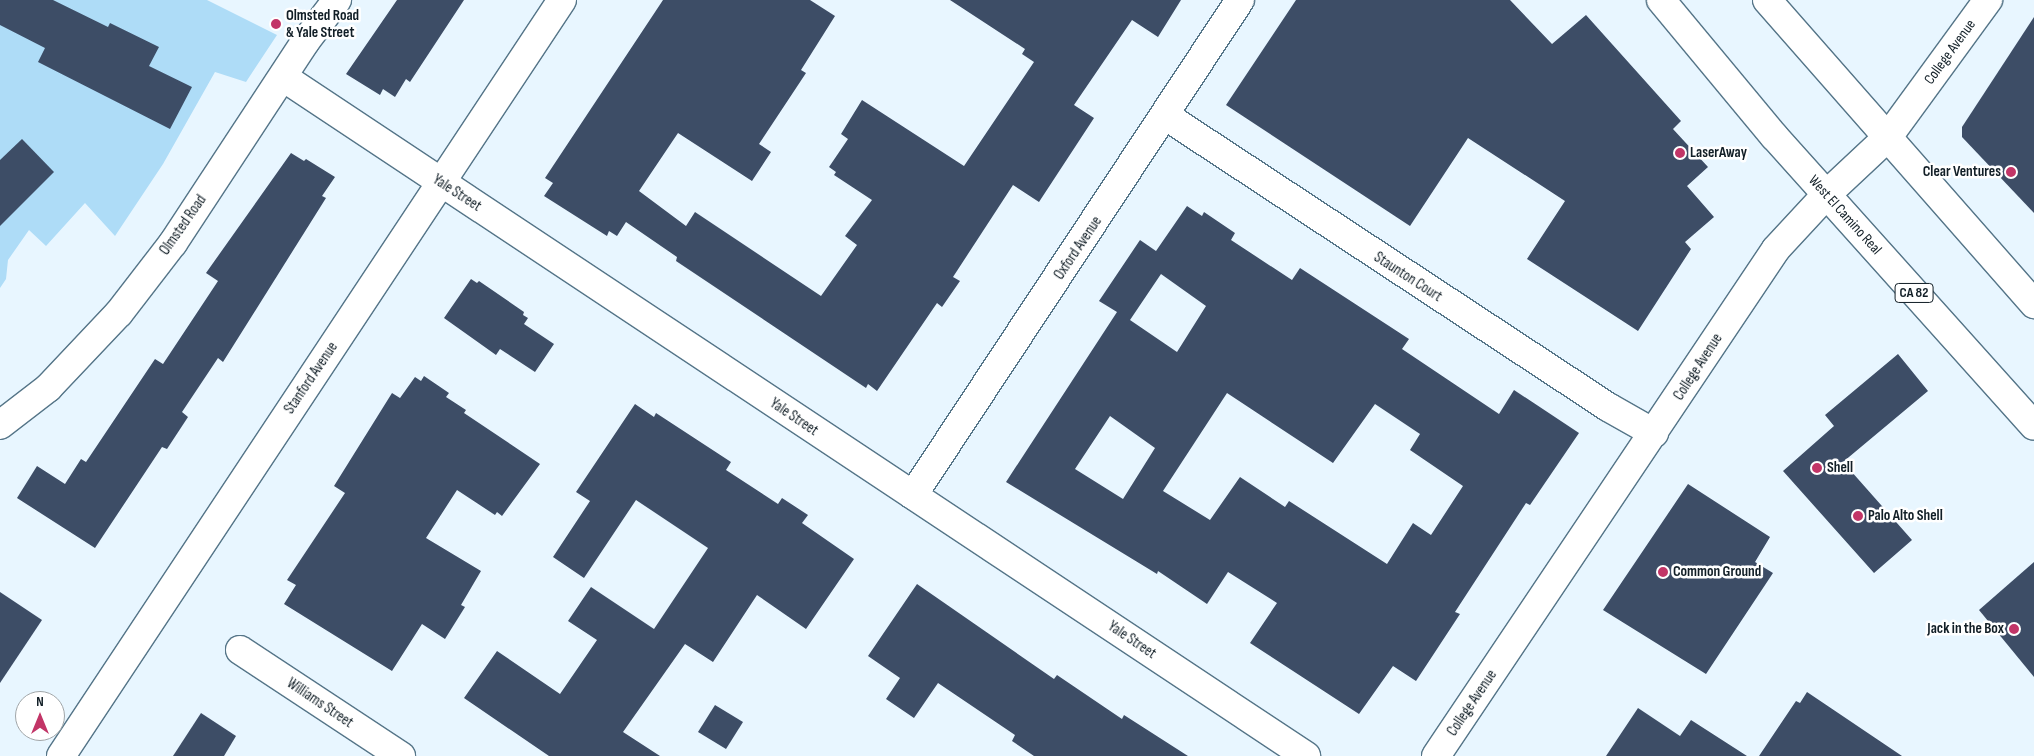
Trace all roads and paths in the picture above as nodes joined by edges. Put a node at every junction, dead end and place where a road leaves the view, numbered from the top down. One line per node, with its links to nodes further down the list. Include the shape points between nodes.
1 (337, 0): 7 (street, Olmsted Road)
2 (562, 0): 10 (street, Stanford Avenue)
3 (1240, 0): 8 (street, Oxford Avenue)
4 (1661, 0): 11 (street, West El Camino Real / CA 82, via 1774,136)
5 (1767, 0): 9 (street)
6 (1988, 0): 9 (street, College Avenue)
7 (283, 77): 10 (street, Yale Street); 13 (street, Olmsted Road, via 173,243 119,313 48,388)
8 (1166, 116): 15 (street, Staunton Court, via 1608,407); 16 (street, Oxford Avenue)
9 (1888, 137): 11 (street, College Avenue); 12 (street)
10 (441, 182): 16 (street, Yale Street); 18 (street, Stanford Avenue)
11 (1827, 194): 14 (street, West El Camino Real / CA 82); 15 (street, College Avenue, via 1776,249)
12 (2034, 304)
13 (0, 425)
14 (2034, 426)
15 (1654, 433): 21 (street, College Avenue)
16 (913, 495): 20 (street, Yale Street)
17 (240, 650): 19 (street, Williams Street)
18 (60, 756)
19 (401, 756)
20 (1306, 756)
21 (1436, 756)

